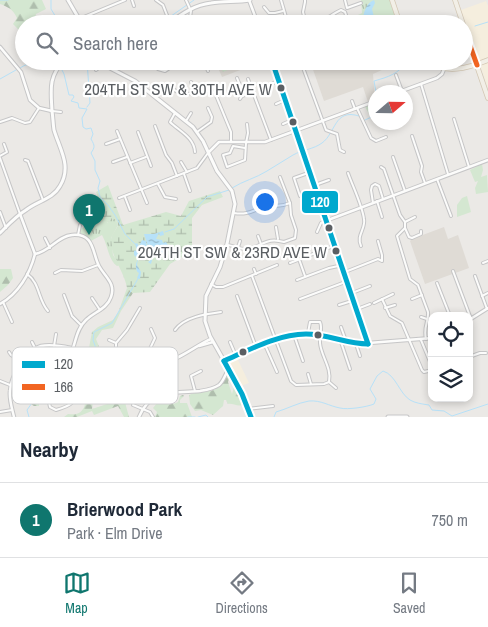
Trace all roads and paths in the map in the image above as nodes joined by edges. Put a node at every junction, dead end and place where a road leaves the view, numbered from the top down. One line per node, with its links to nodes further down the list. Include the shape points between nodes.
1 (68, 0): 19 (main road)
2 (125, 0): 20 (street)
3 (132, 0): 15 (street)
4 (156, 0): 21 (street, via 163,4)
5 (186, 0): 17 (street)
6 (243, 0): 7 (main road); 13 (main road)
7 (250, 0): 24 (street)
8 (280, 0): 18 (street)
9 (305, 0): 26 (street)
10 (344, 0): 14 (street, via 347,8)
11 (392, 0): 29 (main road)
12 (454, 0): 30 (main road)
13 (211, 1): 17 (main road)
14 (361, 3)
15 (134, 6)
16 (264, 7): 18 (street, via 269,13)
17 (190, 9): 22 (main road); 23 (street)
18 (283, 11): 25 (street)
19 (77, 15)
20 (89, 15)
21 (166, 15)
22 (181, 15)
23 (190, 15)
24 (255, 15)
25 (285, 15)
26 (303, 15)
27 (330, 15): 28 (street, via 343,10)
28 (345, 15)
29 (397, 15)
30 (460, 15)
31 (0, 47): 34 (street)
32 (473, 54): 35 (main road)
33 (488, 60): 35 (main road)
34 (15, 65)
35 (477, 65): 36 (main road); 57 (main road)
36 (473, 66)
37 (19, 70): 62 (street, via 30,100)
38 (56, 70): 65 (main road, via 50,87)
39 (114, 70): 55 (main road)
40 (275, 70): 46 (street)
41 (304, 70): 72 (street)
42 (444, 70): 48 (street, via 437,78)
43 (396, 75): 50 (street)
44 (237, 78): 54 (street)
45 (248, 79): 53 (street)
46 (278, 81): 49 (street); 58 (street)
47 (191, 82): 52 (street)
48 (421, 84): 51 (street); 108 (street)
49 (269, 85)
50 (399, 85)
51 (413, 87)
52 (195, 91): 55 (street, via 182,94 173,89); 85 (street, via 215,93)
53 (253, 92): 54 (street); 84 (street)
54 (244, 95): 56 (street)
55 (153, 96): 67 (main road)
56 (240, 98)
57 (488, 98)
58 (285, 100): 60 (street); 70 (street)
59 (352, 101): 64 (street)
60 (276, 104)
61 (368, 104): 64 (street)
62 (39, 108): 65 (street); 73 (street, via 30,122 12,118)
63 (208, 108): 80 (street, via 212,122)
64 (356, 109): 72 (street); 82 (street, via 371,138 376,141)
65 (52, 111): 66 (street); 126 (main road, via 54,131 66,168 58,189)
66 (61, 112)
67 (175, 113): 71 (main road); 90 (street, via 170,122 188,137)
68 (190, 114): 71 (street)
69 (454, 119): 104 (street)
70 (292, 120): 75 (street); 78 (street)
71 (186, 121): 80 (main road)
72 (322, 121): 78 (street); 92 (street, via 327,131 339,136 340,150)
73 (0, 122)
74 (247, 124): 86 (street)
75 (283, 124)
76 (155, 126): 109 (street)
77 (117, 130): 83 (street)
78 (296, 131): 84 (street); 105 (street)
79 (138, 132): 93 (street)
80 (197, 132): 91 (main road)
81 (412, 136): 113 (street)
82 (386, 137)
83 (120, 139): 88 (street); 95 (street)
84 (272, 140): 86 (street)
85 (231, 142): 86 (street); 91 (street, via 219,142)
86 (246, 143): 89 (street)
87 (4, 144): 94 (street, via 7,152)
88 (106, 144)
89 (245, 148): 89 (street, via 245,160 227,167 223,155 230,153 233,146)
90 (195, 152)
91 (208, 152): 106 (street, via 201,166); 134 (main road, via 234,196)
92 (344, 152)
93 (147, 156): 101 (street); 102 (street)
94 (0, 157): 135 (street)
95 (127, 157): 99 (street); 101 (street)
96 (393, 157): 119 (street)
97 (25, 160): 126 (street)
98 (488, 160): 104 (street)
99 (113, 162)
100 (181, 162): 106 (street)
101 (130, 163): 116 (street)
102 (152, 166)
103 (381, 167): 120 (street)
104 (469, 167): 108 (street)
105 (311, 172): 115 (street); 117 (street, via 294,178 300,196)
106 (185, 173): 109 (street); 118 (street)
107 (348, 173): 131 (street)
108 (448, 174): 111 (street)
109 (177, 176): 114 (street)
110 (280, 177): 130 (street)
111 (437, 178): 113 (street); 136 (street)
112 (329, 180): 115 (street)
113 (425, 183): 119 (street)
114 (158, 184): 116 (street); 124 (street, via 165,197)
115 (315, 185): 117 (street)
116 (141, 190): 121 (street); 129 (street)
117 (317, 190): 127 (street)
118 (190, 191)
119 (405, 191): 120 (street)
120 (393, 195): 125 (street); 140 (street)
121 (125, 196): 122 (street); 132 (street)
122 (119, 198)
123 (335, 198): 127 (street)
124 (176, 199)
125 (383, 199): 128 (street); 128 (street, via 379,186 375,184 371,190)
126 (43, 200): 135 (main road)
127 (321, 202): 139 (street)
128 (375, 202): 131 (street); 137 (street)
129 (147, 203)
130 (290, 203): 134 (street, via 268,206 247,214); 151 (street, via 296,230 294,238 288,242)
131 (361, 208): 139 (street); 157 (street, via 365,220 359,237)
132 (130, 210)
133 (0, 212): 143 (street)
134 (234, 213): 154 (main road)
135 (20, 214): 143 (main road); 160 (street)
136 (451, 216)
137 (382, 217)
138 (415, 217): 140 (street)
139 (327, 220): 146 (street, via 321,223); 156 (street)
140 (405, 222): 144 (street)
141 (80, 225): 148 (street)
142 (276, 227): 151 (street)
143 (6, 228): 147 (main road)
144 (405, 228): 145 (street, via 412,238); 188 (street, via 397,236 401,252 410,279 418,285)
145 (421, 231)
146 (317, 232)
147 (0, 233)
148 (78, 235): 158 (street, via 66,236); 165 (street, via 91,244)
149 (258, 236): 155 (street)
150 (45, 238): 158 (street)
151 (278, 239): 155 (street)
152 (240, 241): 159 (street)
153 (378, 241): 170 (street, via 382,261 378,259)
154 (227, 244): 159 (street); 182 (main road)
155 (261, 244): 159 (street, via 248,249)
156 (336, 245): 161 (street); 167 (street)
157 (361, 246)
158 (50, 248): 160 (street)
159 (238, 248)
160 (35, 254): 172 (street)
161 (299, 259): 163 (street); 175 (street)
162 (488, 261): 164 (street)
163 (290, 262)
164 (483, 263)
165 (98, 265): 171 (street, via 78,272 61,270); 205 (street, via 112,290 110,300)
166 (276, 265): 173 (street)
167 (343, 265): 170 (street); 175 (street)
168 (254, 269): 173 (street)
169 (453, 271): 209 (street)
170 (345, 272): 179 (street)
171 (55, 273)
172 (27, 274): 196 (street, via 17,292); 206 (street, via 34,280)
173 (256, 274): 174 (street)
174 (252, 276): 181 (street); 227 (street)
175 (305, 276): 178 (street)
176 (475, 276): 190 (street)
177 (233, 277): 181 (street)
178 (297, 280)
179 (348, 281): 184 (street); 192 (street)
180 (437, 282): 208 (street)
181 (235, 283): 182 (street, via 218,288)
182 (212, 284): 210 (main road, via 206,296)
183 (370, 286): 184 (street)
184 (352, 293): 195 (street)
185 (393, 294): 193 (street)
186 (488, 294): 190 (street)
187 (64, 295): 215 (street, via 72,316)
188 (422, 295): 194 (street); 213 (street)
189 (237, 296): 244 (street)
190 (482, 296): 204 (street)
191 (92, 298): 205 (street)
192 (300, 298)
193 (382, 299): 197 (street); 202 (street)
194 (412, 299)
195 (355, 300): 199 (street); 203 (street)
196 (2, 303): 214 (street)
197 (374, 303)
198 (370, 304): 203 (street)
199 (339, 305)
200 (395, 305): 202 (street)
201 (140, 308): 233 (street)
202 (386, 308): 228 (street, via 390,316 402,323)
203 (357, 309): 235 (street)
204 (488, 309): 212 (street)
205 (100, 310): 215 (street)
206 (48, 311)
207 (221, 312): 210 (street)
208 (448, 312)
209 (467, 312)
210 (205, 314): 218 (street, via 182,323); 225 (main road)
211 (421, 317): 213 (street)
212 (473, 318)
213 (427, 319): 223 (street)
214 (12, 322)
215 (81, 325): 241 (street)
216 (341, 327): 232 (street)
217 (151, 329): 243 (street, via 155,338)
218 (174, 330)
219 (56, 334): 237 (street)
220 (308, 334): 221 (street); 222 (street); 222 (street, via 310,322 319,322 322,326)
221 (294, 335): 227 (street); 254 (street)
222 (320, 337): 231 (street); 263 (street, via 331,375)
223 (426, 339): 226 (street)
224 (109, 340): 233 (street)
225 (212, 340): 252 (street); 253 (main road)
226 (421, 340): 228 (street); 251 (street)
227 (276, 341): 236 (street); 265 (street, via 291,381 296,385)
228 (411, 341): 235 (street); 258 (street, via 422,370)
229 (32, 342): 238 (street)
230 (230, 342): 248 (street)
231 (341, 342): 232 (street); 256 (street)
232 (346, 342): 234 (street)
233 (116, 343): 242 (street)
234 (356, 344): 235 (street); 249 (street)
235 (368, 344)
236 (265, 345): 244 (street); 259 (street)
237 (54, 346): 239 (street); 240 (street)
238 (34, 347)
239 (38, 347)
240 (64, 347)
241 (74, 347)
242 (116, 347)
243 (151, 347)
244 (256, 348): 248 (street)
245 (9, 352): 247 (street)
246 (486, 353): 250 (street)
247 (12, 356)
248 (236, 356): 253 (street)
249 (360, 356)
250 (473, 356)
251 (428, 357)
252 (178, 358)
253 (224, 361): 255 (main road)
254 (303, 361)
255 (229, 369): 267 (street, via 219,385); 275 (main road)
256 (350, 369)
257 (201, 371): 267 (street, via 192,376)
258 (428, 371)
259 (277, 372)
260 (308, 374): 265 (street)
261 (0, 381): 264 (street)
262 (12, 381): 264 (street)
263 (329, 382): 265 (street); 266 (street)
264 (10, 385): 276 (street)
265 (311, 385)
266 (336, 388)
267 (195, 391): 268 (street)
268 (178, 393)
269 (50, 404): 270 (street, via 52,409)
270 (69, 404)
271 (146, 404): 274 (street)
272 (133, 406): 274 (street)
273 (273, 406): 275 (street)
274 (142, 409): 280 (street); 281 (street)
275 (248, 409): 282 (main road)
276 (12, 410): 277 (street); 279 (street)
277 (0, 412)
278 (395, 416): 283 (main road); 284 (main road)
279 (14, 417)
280 (139, 417)
281 (153, 417)
282 (251, 417)
283 (388, 417)
284 (407, 417)

